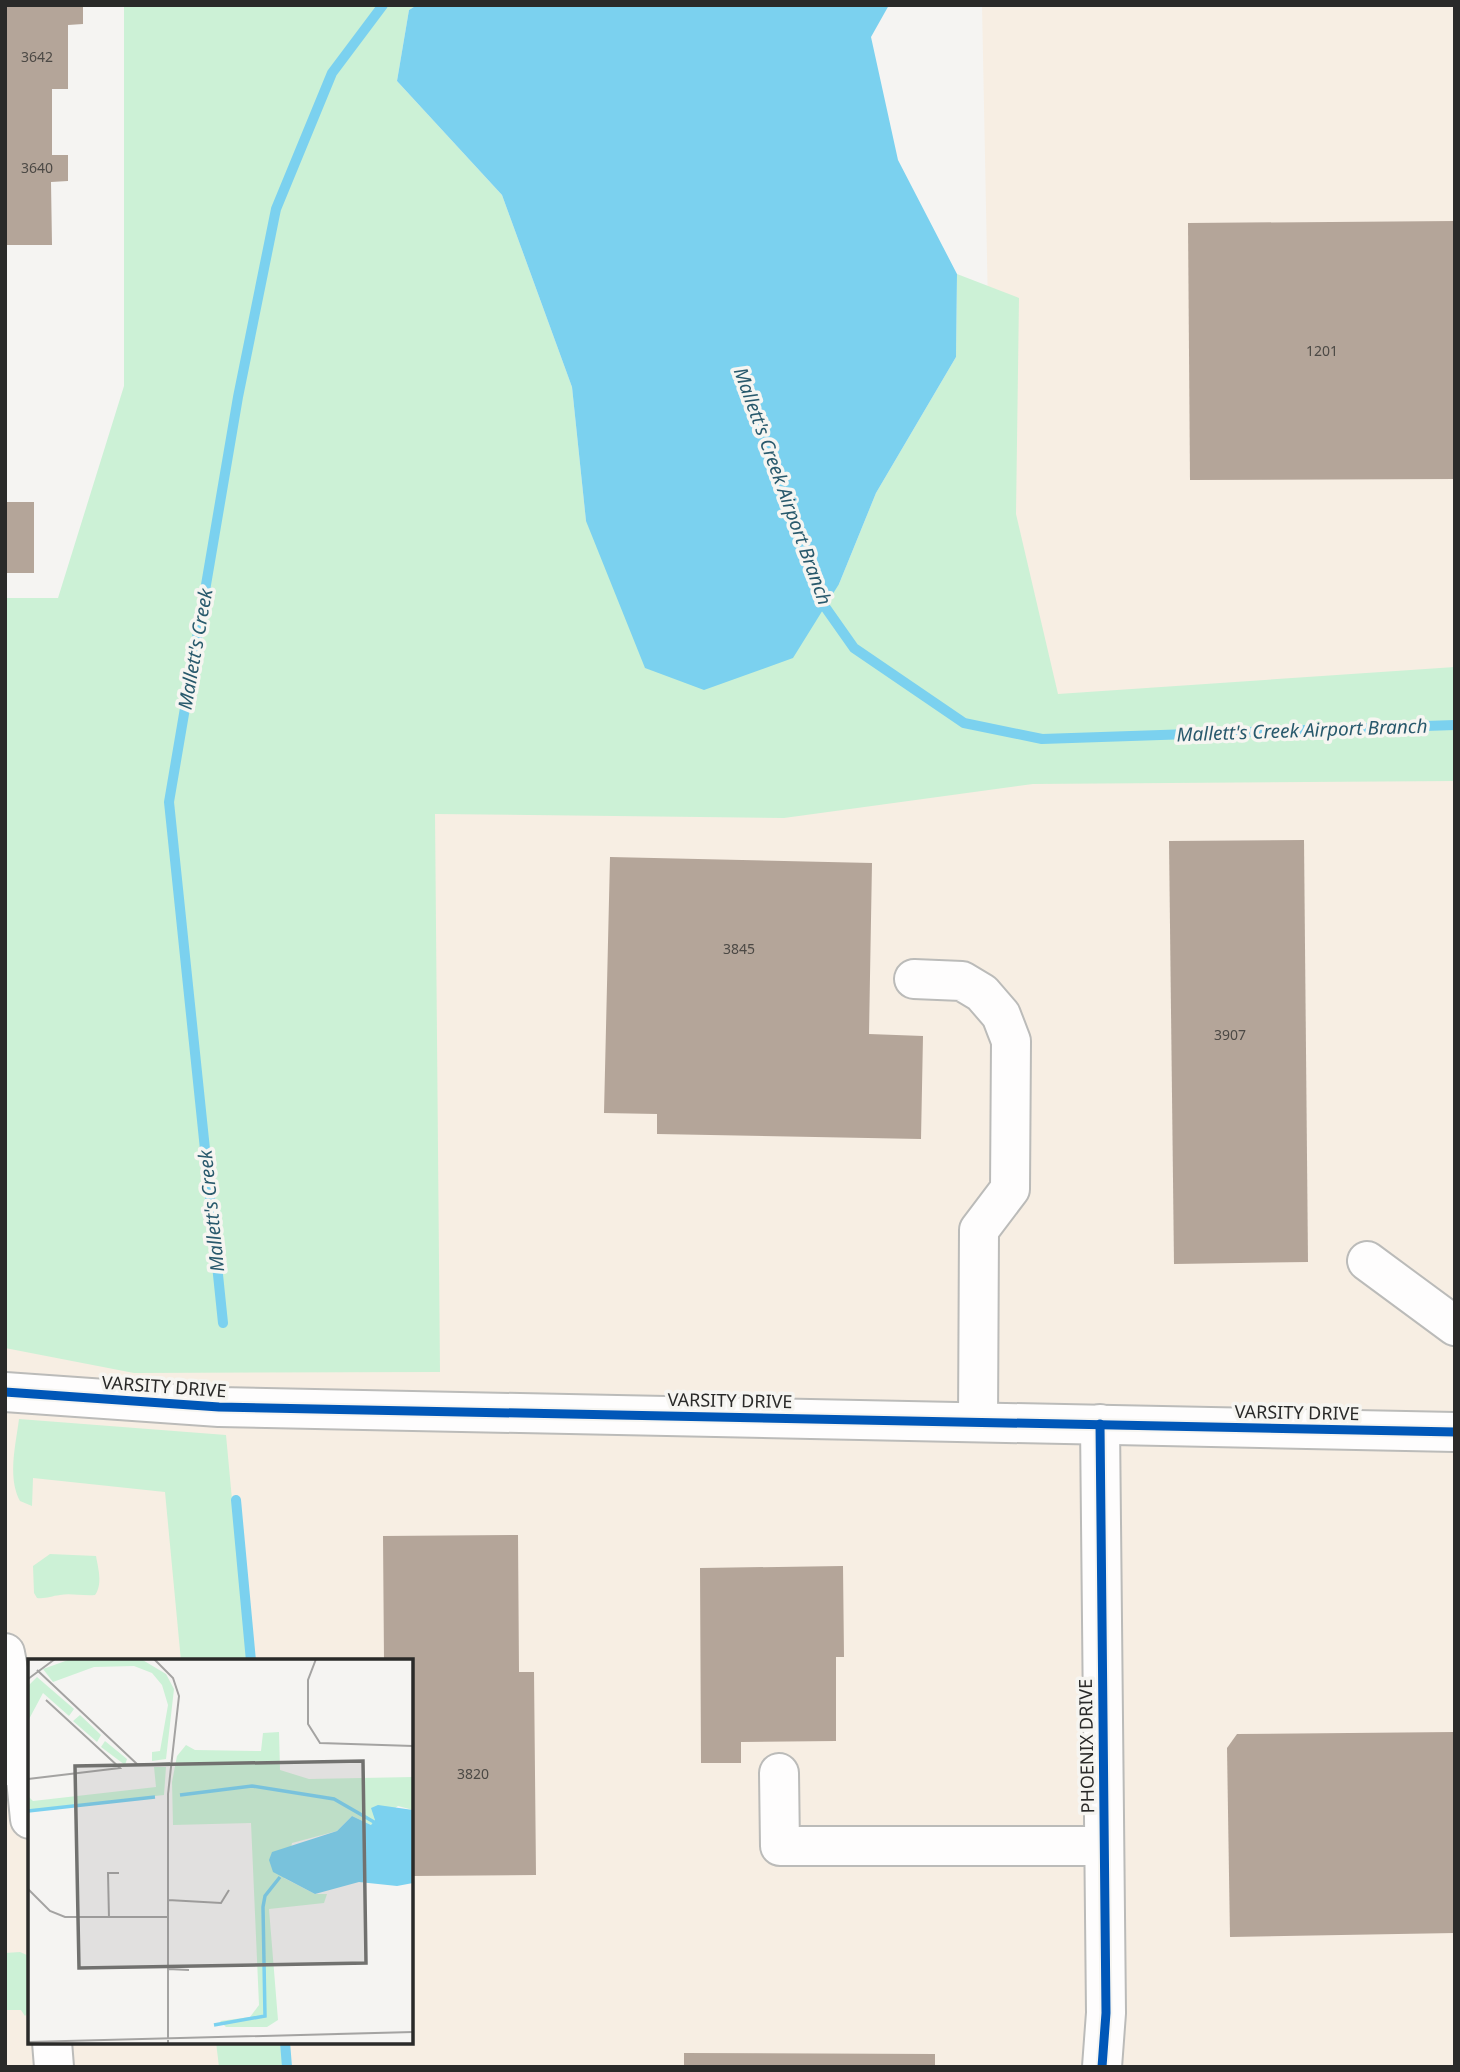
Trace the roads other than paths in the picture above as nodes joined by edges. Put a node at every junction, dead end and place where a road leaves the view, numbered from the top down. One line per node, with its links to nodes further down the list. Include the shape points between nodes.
1 (914, 979): 5 (street, via 961,981 982,993 1001,1016 1011,1041 1010,1189 979,1230)
2 (1367, 1261): 3 (street)
3 (1455, 1326)
4 (5, 1392): 5 (street, VARSITY DRIVE, via 219,1407)
5 (978, 1422): 6 (street, VARSITY DRIVE)
6 (1100, 1424): 7 (street, VARSITY DRIVE); 12 (street, PHOENIX DRIVE)
7 (1455, 1432)
8 (5, 1653): 9 (street)
9 (14, 1758): 11 (street)
10 (779, 1773): 12 (street, via 780,1846)
11 (28, 1811)
12 (1104, 1846): 15 (street, PHOENIX DRIVE, via 1106,2012)
13 (52, 2044): 14 (street)
14 (54, 2067)
15 (1102, 2067)

